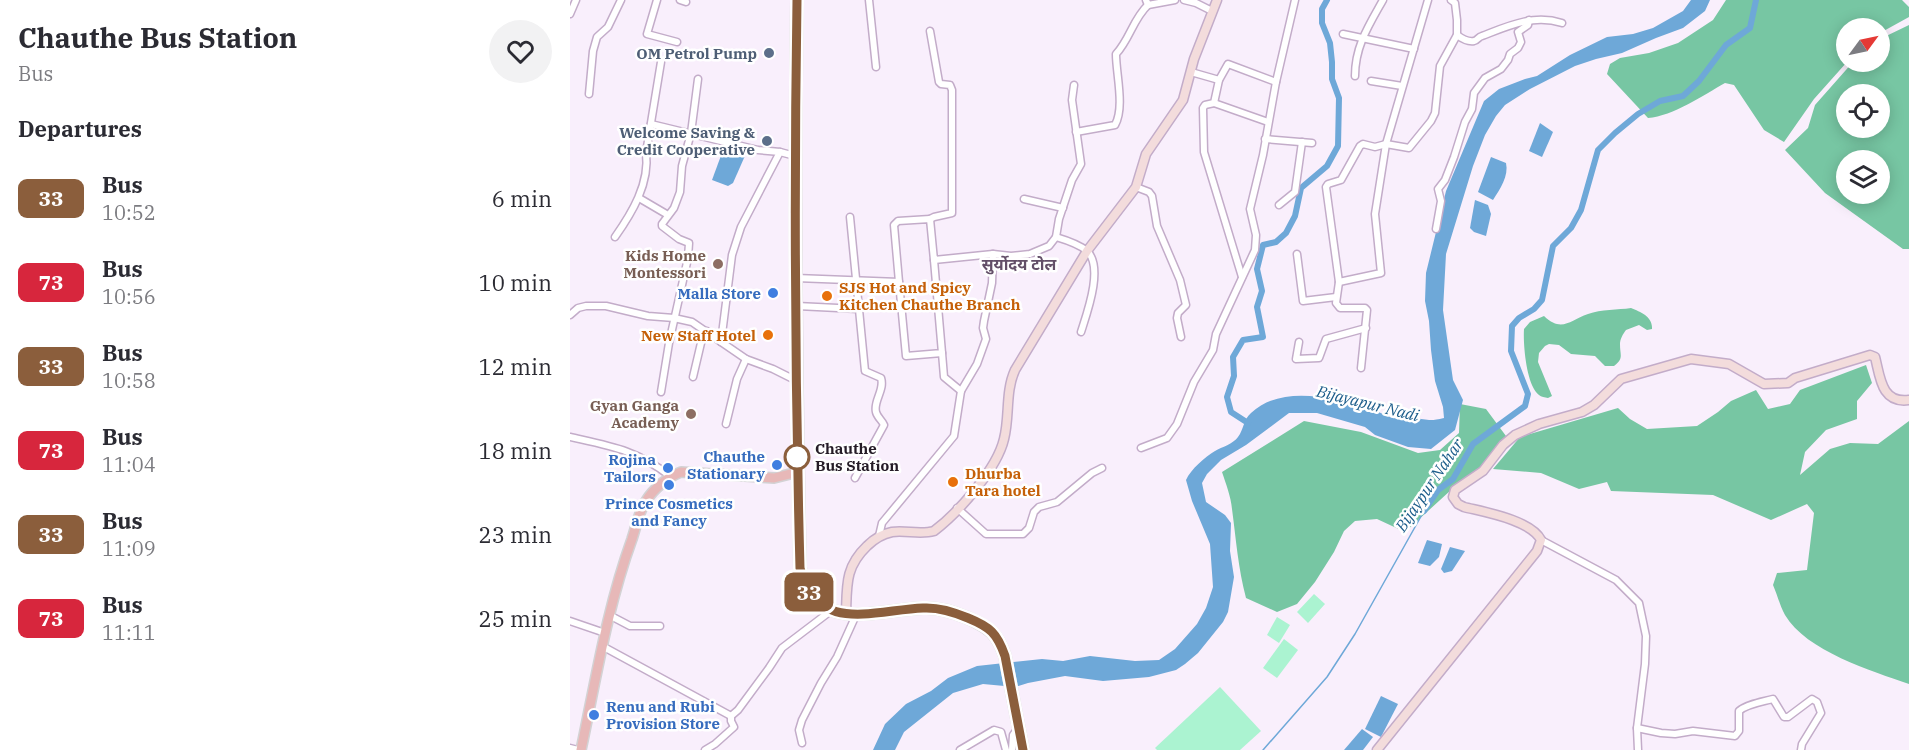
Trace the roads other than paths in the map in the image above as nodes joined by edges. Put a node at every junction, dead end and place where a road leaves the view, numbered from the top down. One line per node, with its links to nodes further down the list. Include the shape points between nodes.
1 (576, 0): 15 (street)
2 (621, 0): 34 (street, via 608,27 597,37)
3 (657, 0): 22 (street, via 647,34)
4 (797, 0): 45 (highway)
5 (869, 0): 25 (street)
6 (1175, 0): 13 (street)
7 (1184, 0): 14 (street)
8 (1217, 0): 14 (main road)
9 (1295, 0): 31 (street)
10 (1383, 0): 21 (street)
11 (1428, 0): 23 (street)
12 (1451, 0): 20 (street, via 1458,20)
13 (1147, 3): 38 (street, via 1116,54 1118,121 1115,125)
14 (1212, 11): 26 (main road)
15 (570, 14)
16 (1529, 20): 17 (street); 20 (street, via 1473,41); 54 (street, via 1518,32 1518,48 1474,93 1472,109 1438,189 1441,201)
17 (1563, 23)
18 (930, 31): 53 (street, via 938,80 952,90 954,125 952,213)
19 (1343, 34): 21 (street)
20 (1457, 35): 43 (street, via 1440,66 1431,121 1411,147)
21 (1362, 37): 23 (street); 27 (street)
22 (677, 42)
23 (1414, 49): 33 (street)
24 (661, 62): 37 (street)
25 (876, 67)
26 (1191, 72): 29 (street); 46 (main road, via 1178,110 1146,154)
27 (1355, 76)
28 (698, 79): 39 (street)
29 (1220, 80): 31 (street, via 1228,64); 35 (street)
30 (1371, 81): 33 (street)
31 (1276, 82): 36 (street)
32 (1074, 85): 38 (street)
33 (1402, 86): 43 (street)
34 (589, 94)
35 (1214, 103): 36 (street); 61 (street, via 1203,108 1204,152)
36 (1268, 122): 40 (street)
37 (651, 124): 39 (street); 47 (street, via 648,164)
38 (1076, 132): 50 (street, via 1081,164)
39 (691, 133): 44 (street); 51 (street, via 682,166 681,192)
40 (1265, 139): 41 (street); 61 (street, via 1250,209 1257,242)
41 (1302, 142): 42 (street); 49 (street, via 1294,192)
42 (1312, 143)
43 (1386, 144): 65 (street, via 1375,214 1381,273); 65 (street, via 1360,146 1341,180 1327,185)
44 (780, 152): 45 (street); 75 (street, via 741,227 732,255)
45 (795, 156): 62 (highway)
46 (1136, 187): 57 (main road); 74 (street, via 1152,196 1157,226 1185,296 1186,305 1177,318)
47 (639, 198): 51 (street); 55 (street)
48 (1024, 199): 50 (street)
49 (1279, 205)
50 (1063, 208): 56 (street)
51 (668, 215): 70 (street, via 662,226 689,243)
52 (850, 217): 63 (street)
53 (930, 219): 60 (street); 64 (street, via 894,225)
54 (1436, 229)
55 (615, 237)
56 (1056, 237): 57 (street); 58 (street, via 1049,246 1030,254)
57 (1087, 251): 73 (street, via 1094,270 1092,298); 92 (main road, via 1015,370 1009,389 1005,438 991,468)
58 (993, 254): 60 (street); 82 (street, via 983,328 986,339)
59 (1296, 254): 66 (street, via 1303,301)
60 (934, 260): 77 (street)
61 (1243, 277): 87 (street, via 1177,424 1167,438)
62 (796, 278): 63 (street); 67 (highway)
63 (856, 280): 64 (street); 68 (street)
64 (899, 282): 77 (street, via 906,356)
65 (1339, 282): 66 (street)
66 (1336, 297): 71 (street, via 1340,308 1367,310)
67 (797, 306): 68 (street); 81 (highway)
68 (858, 309): 91 (street, via 865,371 881,378 883,384 875,409 884,424)
69 (570, 315): 70 (street, via 578,308 606,306)
70 (674, 318): 72 (street); 83 (street)
71 (1365, 328): 76 (street, via 1327,336 1319,358 1296,359); 79 (street)
72 (707, 331): 75 (street); 80 (street)
73 (1081, 333)
74 (1181, 337)
75 (721, 342): 78 (street)
76 (1299, 342)
77 (942, 353): 82 (street, via 944,377)
78 (746, 359): 81 (street); 85 (street)
79 (1361, 368)
80 (693, 377)
81 (797, 381): 89 (highway)
82 (961, 391): 93 (street, via 954,436 882,523)
83 (661, 392)
84 (1909, 400): 94 (main road, via 1899,400 1886,392 1880,383 1875,357 1870,355 1788,383 1764,384 1729,364 1691,358 1621,379 1582,412 1515,435 1483,471 1453,493 1464,507 1521,524 1533,530)
85 (726, 424)
86 (570, 437): 90 (street, via 627,450)
87 (1141, 448)
88 (1102, 468): 92 (street, via 1057,502 1039,507 1023,534 986,534)
89 (798, 472): 90 (main road, via 774,478 681,472); 95 (highway, via 802,578 814,599)
90 (670, 476): 96 (main road, via 646,501)
91 (855, 478)
92 (957, 508): 93 (main road, via 934,531)
93 (879, 536): 97 (main road, via 851,565)
94 (1540, 540): 104 (street, via 1616,580 1639,603 1646,643); 113 (main road, via 1537,551 1519,575)
95 (832, 610): 97 (highway); 102 (street, via 782,648)
96 (609, 615): 99 (street, via 630,626); 100 (main road)
97 (851, 615): 103 (highway, via 923,608 943,610 992,631 1008,671); 105 (street, via 837,657 802,720)
98 (570, 621): 100 (street)
99 (660, 626)
100 (605, 633): 101 (main road)
101 (602, 646): 102 (street); 107 (main road)
102 (731, 716): 108 (street, via 734,727)
103 (1018, 728): 111 (street); 112 (highway)
104 (1637, 728): 114 (street); 115 (street, via 1661,733 1693,731 1735,736 1739,731 1739,711 1747,705 1773,699 1784,717 1788,717 1812,699 1821,713)
105 (802, 743)
106 (570, 748): 107 (street)
107 (580, 750)
108 (705, 750)
109 (960, 750): 110 (street, via 994,730 1001,732)
110 (1006, 750)
111 (1012, 750)
112 (1023, 750)
113 (1377, 750)
114 (1638, 750)
115 (1801, 750)

